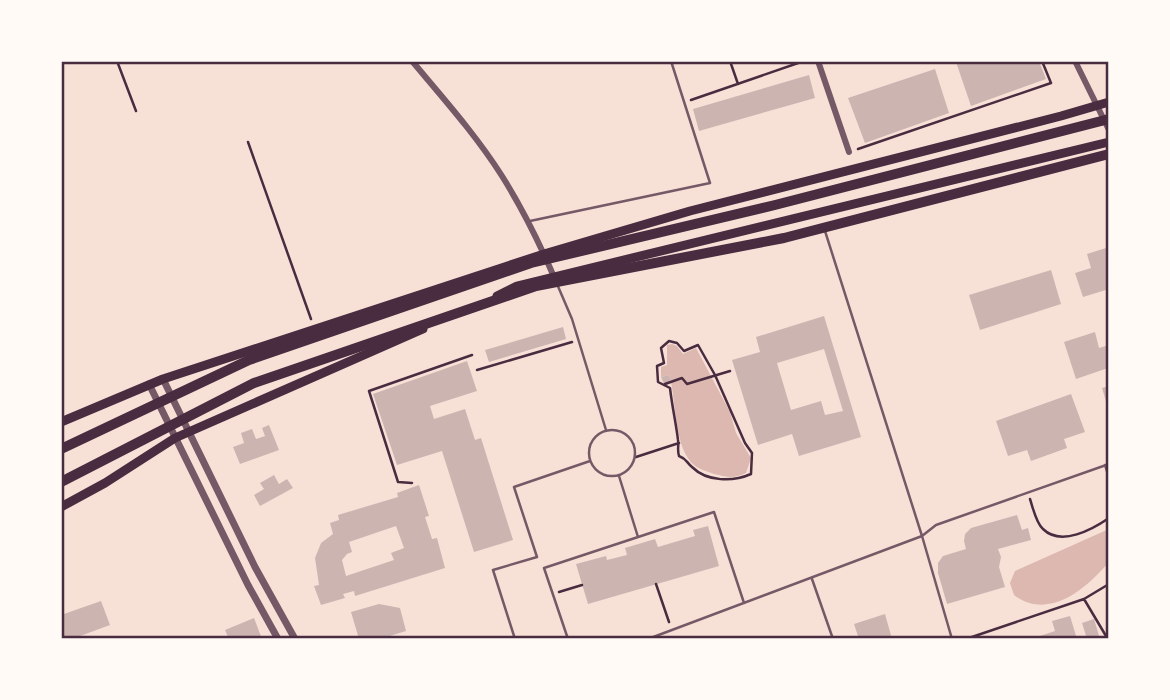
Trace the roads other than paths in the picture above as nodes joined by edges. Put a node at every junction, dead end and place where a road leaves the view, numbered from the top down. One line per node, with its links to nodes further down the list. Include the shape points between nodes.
1 (412, 61): 12 (street, via 486,151)
2 (671, 61): 12 (lane, via 710,183)
3 (818, 61): 10 (street)
4 (1075, 61): 6 (street)
5 (1109, 102): 6 (main road)
6 (1097, 106): 8 (street); 14 (main road, via 690,211)
7 (1109, 118): 22 (highway, via 531,263 248,360)
8 (1109, 130)
9 (1109, 142): 15 (main road)
10 (849, 152)
11 (1109, 154): 27 (highway, via 784,238 536,286 254,383)
12 (527, 222): 14 (street)
13 (824, 225): 29 (lane)
14 (544, 254): 15 (street); 16 (main road)
15 (554, 277): 19 (lane); 20 (main road, via 517,286)
16 (163, 379): 17 (main road); 20 (street)
17 (149, 384): 18 (main road); 21 (street)
18 (61, 422)
19 (606, 430): 23 (lane, via 593,439); 25 (lane, via 628,436 635,449 636,457)
20 (188, 432): 21 (main road); 34 (street)
21 (175, 438): 28 (main road); 33 (street)
22 (61, 449)
23 (590, 461): 25 (lane, via 599,473); 35 (lane, via 514,487 537,556 493,570)
24 (1107, 465): 26 (lane); 29 (lane, via 936,525)
25 (619, 475): 30 (lane)
26 (1109, 478)
27 (61, 482)
28 (61, 507)
29 (922, 536): 31 (lane); 39 (lane)
30 (638, 537): 32 (lane, via 714,512); 36 (lane, via 544,568)
31 (812, 579): 32 (lane); 38 (lane)
32 (744, 603): 37 (lane)
33 (278, 639)
34 (295, 639)
35 (515, 639)
36 (568, 639)
37 (648, 639)
38 (833, 639)
39 (952, 639)

